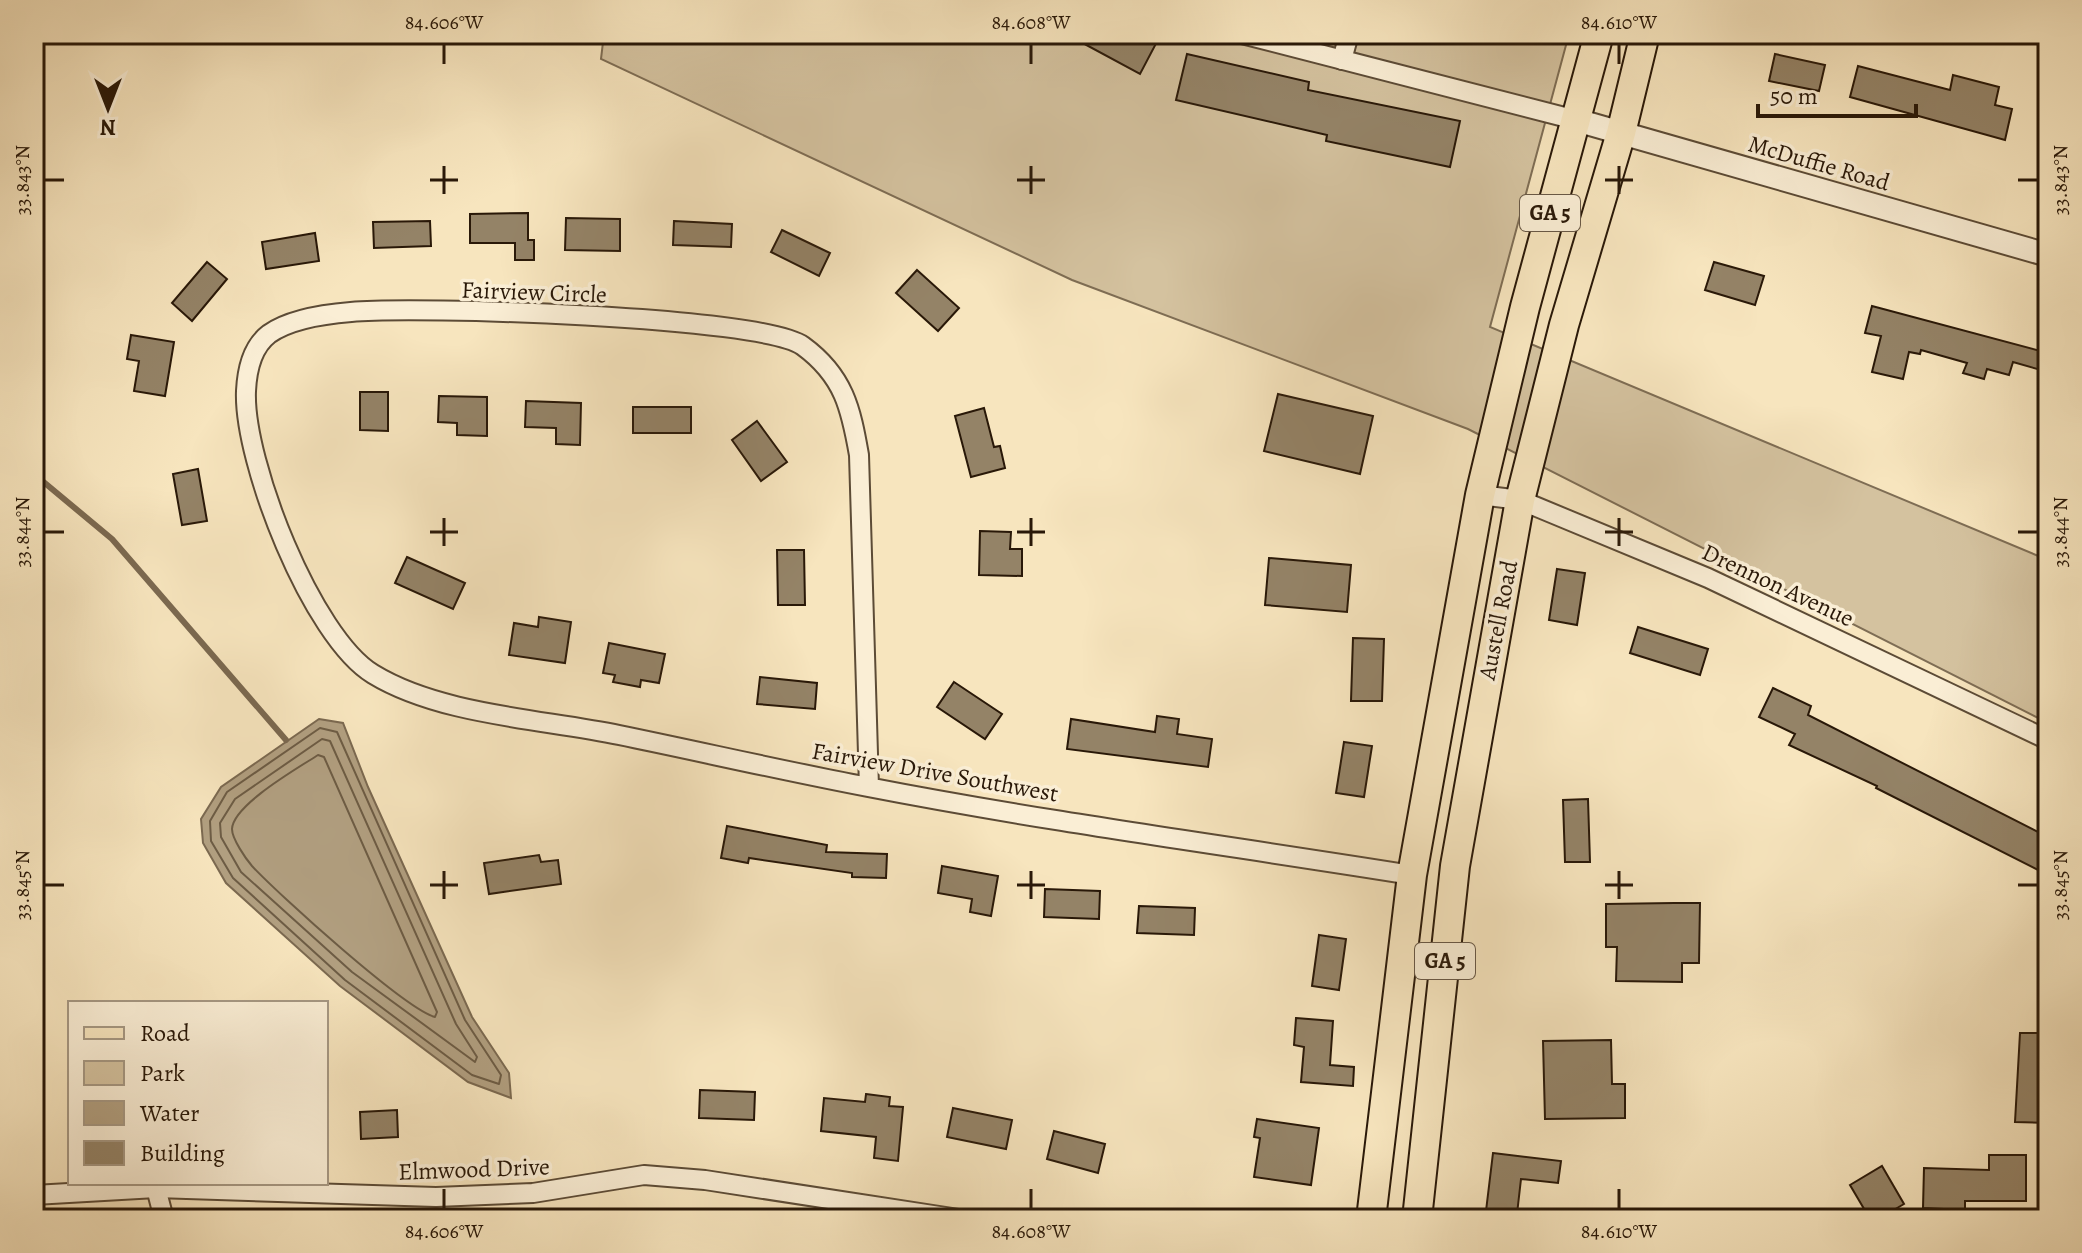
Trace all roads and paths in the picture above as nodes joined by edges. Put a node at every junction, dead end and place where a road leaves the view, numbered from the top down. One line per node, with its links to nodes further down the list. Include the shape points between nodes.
1 (1242, 34): 5 (street)
2 (1349, 34): 5 (street)
3 (1599, 34): 6 (main road, Austell Road / GA 5)
4 (1645, 34): 7 (main road, Austell Road / GA 5)
5 (1342, 60): 6 (street)
6 (1576, 120): 7 (street, McDuffie Road); 10 (main road, Austell Road / GA 5)
7 (1621, 133): 8 (street, McDuffie Road); 9 (main road, Austell Road / GA 5)
8 (2048, 255)
9 (1523, 489): 10 (street, Drennon Avenue); 12 (street, Drennon Avenue); 20 (main road, Austell Road / GA 5, via 1455,866)
10 (1480, 495): 14 (main road, Austell Road / GA 5)
11 (452, 705): 13 (street, Fairview Drive Southwest); 13 (street, Fairview Circle, via 424,700 368,671 337,636 296,570 261,482 246,396 250,359 268,334 304,320 353,312 546,314 732,327 800,343 837,381 851,406 864,524)
12 (2048, 740)
13 (869, 787): 14 (street, Fairview Drive Southwest)
14 (1412, 875): 19 (main road, Austell Road / GA 5)
15 (156, 1188): 16 (street, Elmwood Drive); 17 (street); 18 (street, Elmwood Drive, via 436,1197 533,1193 644,1175)
16 (34, 1195)
17 (164, 1219)
18 (959, 1219)
19 (1371, 1219)
20 (1417, 1219)

